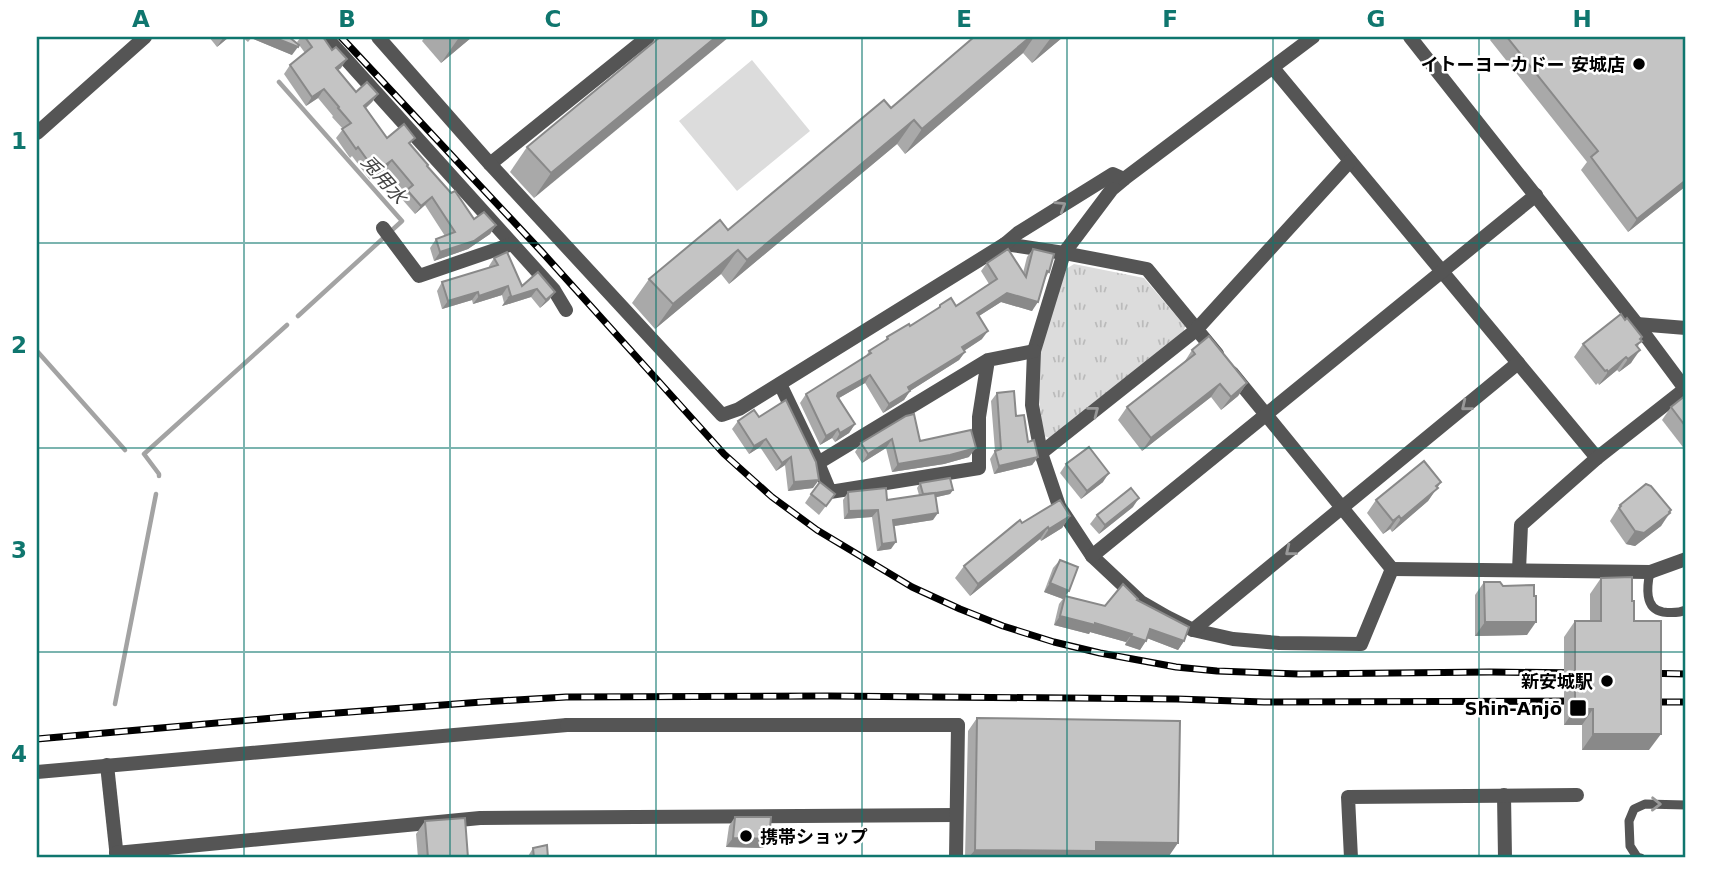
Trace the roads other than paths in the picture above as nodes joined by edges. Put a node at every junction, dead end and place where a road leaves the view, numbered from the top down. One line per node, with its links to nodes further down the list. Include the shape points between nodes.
1 (145, 37): 8 (street)
2 (326, 37): 14 (street)
3 (378, 37): 10 (street)
4 (648, 37): 10 (street)
5 (1313, 37): 7 (street)
6 (1410, 37): 12 (street)
7 (1273, 68): 9 (street); 11 (street)
8 (37, 133)
9 (1350, 161): 17 (street); 21 (street)
10 (490, 164): 25 (street, via 722,415 739,410)
11 (1124, 179): 15 (street, one-way to 11, via 1113,174); 16 (street)
12 (1536, 195): 17 (street); 19 (street)
13 (383, 228): 14 (street, via 419,276)
14 (512, 244): 18 (street)
15 (1005, 244): 16 (street); 25 (street)
16 (1064, 253): 21 (street, via 1147,269); 22 (street)
17 (1442, 271): 24 (street); 27 (street)
18 (566, 310)
19 (1637, 324): 20 (street); 26 (street)
20 (1686, 328)
21 (1196, 330): 27 (street); 28 (street, one-way to 21)
22 (1034, 351): 23 (street); 28 (street, via 1032,405)
23 (988, 360): 30 (street); 30 (street, via 978,416 979,468 830,492)
24 (1518, 363): 29 (street); 31 (street, one-way to 31)
25 (780, 384): 30 (street)
26 (1686, 390): 29 (street)
27 (1266, 415): 31 (street); 32 (street)
28 (1041, 453): 32 (street, via 1059,506)
29 (1597, 458): 35 (street, via 1521,525)
30 (818, 463)
31 (1342, 508): 34 (street); 38 (street, one-way to 38)
32 (1092, 556): 38 (street, via 1141,602)
33 (1686, 559): 36 (street)
34 (1392, 569): 35 (street); 38 (street, via 1361,644 1267,642)
35 (1519, 570): 36 (street)
36 (1650, 572): 37 (lane, via 1649,603 1657,611)
37 (1686, 610)
38 (1194, 630)
39 (107, 765): 40 (street); 44 (street, via 567,726 958,725); 45 (street)
40 (37, 772)
41 (1577, 794): 42 (street)
42 (1504, 795): 47 (street, via 1348,797); 48 (street)
43 (1686, 805): 49 (lane, one-way to 43, via 1630,846 1629,821 1634,809 1645,804)
44 (956, 816): 45 (street, via 480,818); 46 (street)
45 (116, 856)
46 (956, 858)
47 (1351, 858)
48 (1505, 858)
49 (1642, 858)

